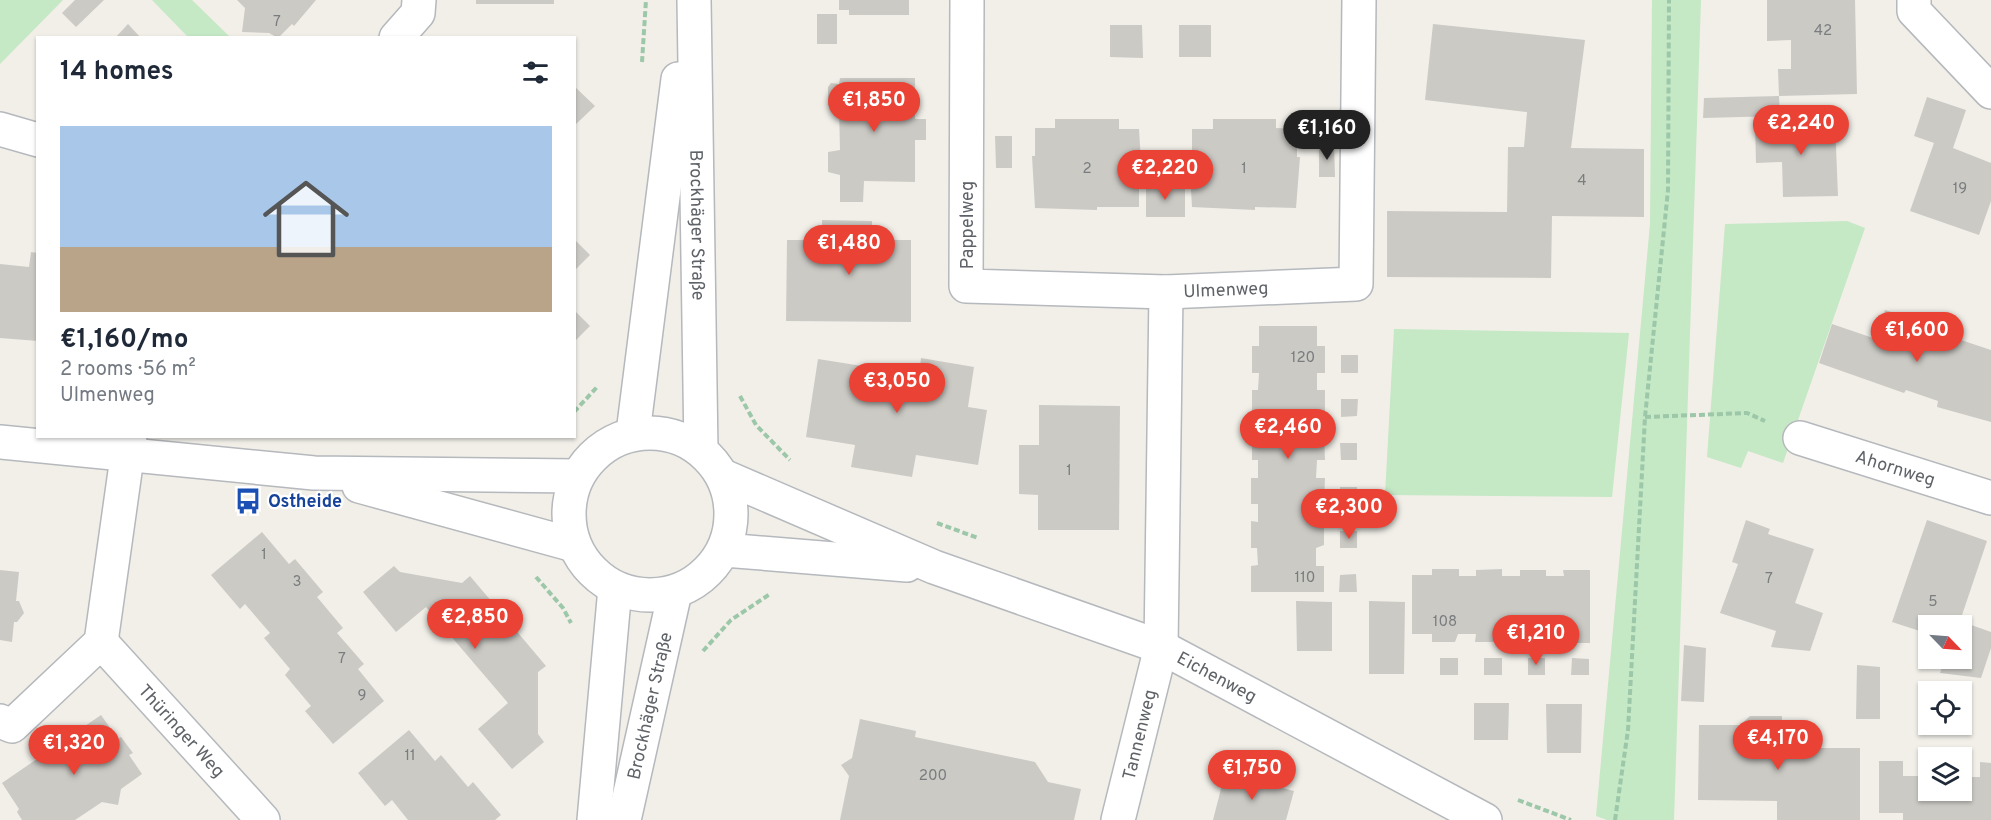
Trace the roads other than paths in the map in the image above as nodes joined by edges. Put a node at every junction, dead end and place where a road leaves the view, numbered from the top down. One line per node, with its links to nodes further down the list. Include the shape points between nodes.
1 (419, 0): 7 (street, via 418,13)
2 (689, 0): 12 (street, Brockhäger Straße)
3 (694, 0): 16 (street, Brockhäger Straße)
4 (967, 0): 11 (street, Pappelweg, via 966,286)
5 (1359, 0): 11 (street, Ulmenweg, via 1356,284)
6 (1914, 0): 8 (street, via 1914,11)
7 (398, 36)
8 (1991, 92)
9 (0, 129): 10 (street)
10 (36, 139)
11 (1166, 292): 27 (street, Ulmenweg)
12 (633, 434): 16 (street, via 676,436); 18 (street, via 600,449)
13 (1800, 438): 20 (street, Ahornweg)
14 (0, 442): 15 (street)
15 (129, 445): 17 (street); 26 (street)
16 (702, 450): 19 (street)
17 (314, 473): 18 (street); 21 (street)
18 (577, 476): 21 (street, via 567,515)
19 (723, 476): 22 (street, via 732,514); 23 (street, Eichenweg)
20 (1991, 498)
21 (574, 545): 24 (street, via 589,569)
22 (724, 550): 23 (street, Eichenweg); 25 (street, via 706,574)
23 (934, 567): 27 (street, Eichenweg)
24 (615, 588): 25 (street, via 642,596); 30 (street, Brockhäger Straße)
25 (675, 592): 31 (street, Brockhäger Straße)
26 (101, 642): 28 (street, via 12,726); 29 (street, Thüringer Weg)
27 (1161, 647): 32 (street, Tannenweg); 33 (street, Eichenweg)
28 (0, 721)
29 (263, 820)
30 (594, 820)
31 (624, 820)
32 (1118, 820)
33 (1485, 820)

